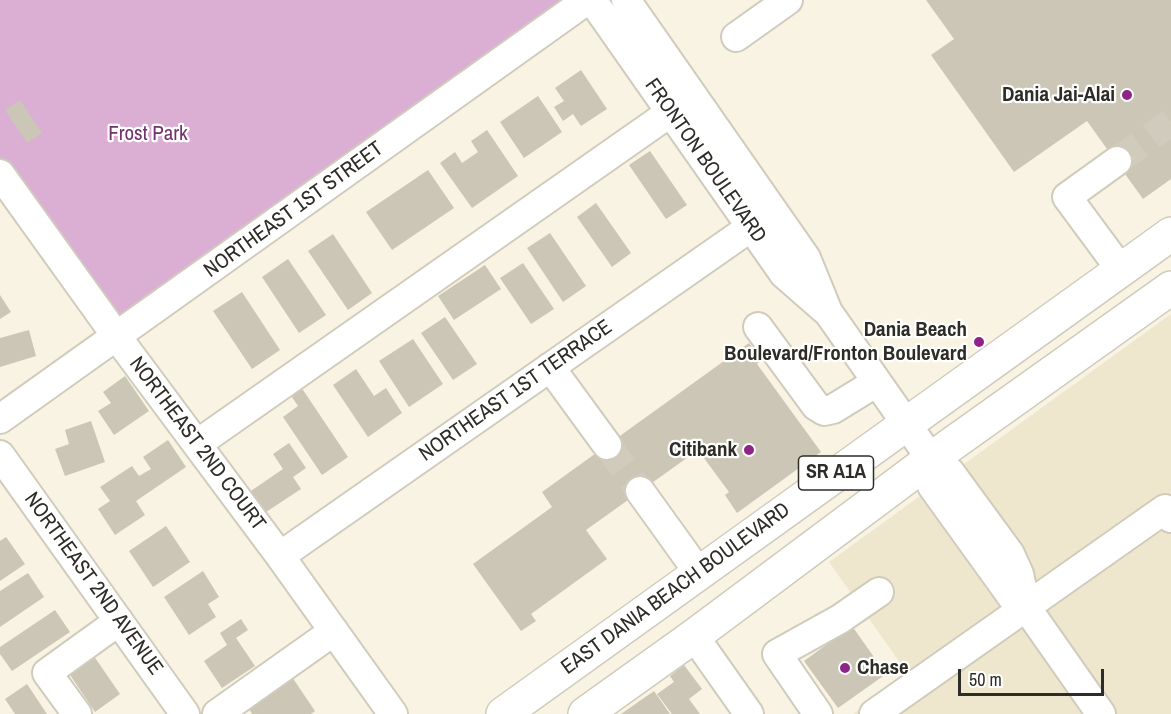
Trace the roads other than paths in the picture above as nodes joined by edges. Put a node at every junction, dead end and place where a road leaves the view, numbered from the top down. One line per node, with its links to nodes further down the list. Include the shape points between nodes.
1 (586, 0): 15 (street, NORTHEAST 1ST STREET)
2 (592, 0): 6 (street, FRONTON BOULEVARD)
3 (626, 0): 13 (street, FRONTON BOULEVARD, via 806,258)
4 (788, 0): 5 (street)
5 (736, 37)
6 (671, 112): 9 (street, FRONTON BOULEVARD); 20 (street)
7 (1117, 161): 11 (street, via 1067,197)
8 (0, 174): 15 (street, NORTHEAST 2ND COURT)
9 (751, 227): 13 (street, FRONTON BOULEVARD, via 784,274); 16 (street, NORTHEAST 1ST TERRACE)
10 (1171, 234): 11 (main road, EAST DANIA BEACH BOULEVARD / SR A1A)
11 (1121, 270): 19 (main road, EAST DANIA BEACH BOULEVARD / SR A1A)
12 (1168, 296): 23 (main road, SR A1A)
13 (828, 312): 17 (street, FRONTON BOULEVARD)
14 (758, 327): 17 (street, via 816,406 824,411)
15 (117, 337): 18 (street, NORTHEAST 1ST STREET); 20 (street, NORTHEAST 2ND COURT)
16 (550, 368): 21 (street); 26 (street, NORTHEAST 1ST TERRACE)
17 (877, 382): 19 (street, FRONTON BOULEVARD)
18 (0, 419)
19 (906, 423): 23 (street, FRONTON BOULEVARD); 27 (main road, EAST DANIA BEACH BOULEVARD / SR A1A)
20 (197, 444): 26 (street, NORTHEAST 2ND COURT)
21 (607, 445)
22 (0, 455): 30 (street, NORTHEAST 2ND AVENUE)
23 (931, 459): 29 (street, via 932,486 1012,597); 32 (main road, SR A1A)
24 (640, 491): 27 (street)
25 (1171, 518): 29 (street, via 1165,509)
26 (280, 556): 31 (street, NORTHEAST 2ND COURT)
27 (699, 573): 38 (main road, EAST DANIA BEACH BOULEVARD / SR A1A)
28 (879, 592): 40 (street, via 777,654)
29 (1026, 607): 41 (street); 42 (street)
30 (119, 621): 35 (street, via 47,674); 36 (street, NORTHEAST 2ND AVENUE)
31 (334, 631): 33 (street, NORTHEAST 2ND COURT); 37 (street)
32 (694, 636): 34 (main road, SR A1A); 39 (street)
33 (384, 711)
34 (590, 712)
35 (77, 714)
36 (185, 714)
37 (217, 714)
38 (503, 714)
39 (749, 714)
40 (818, 714)
41 (874, 714)
42 (1101, 714)

